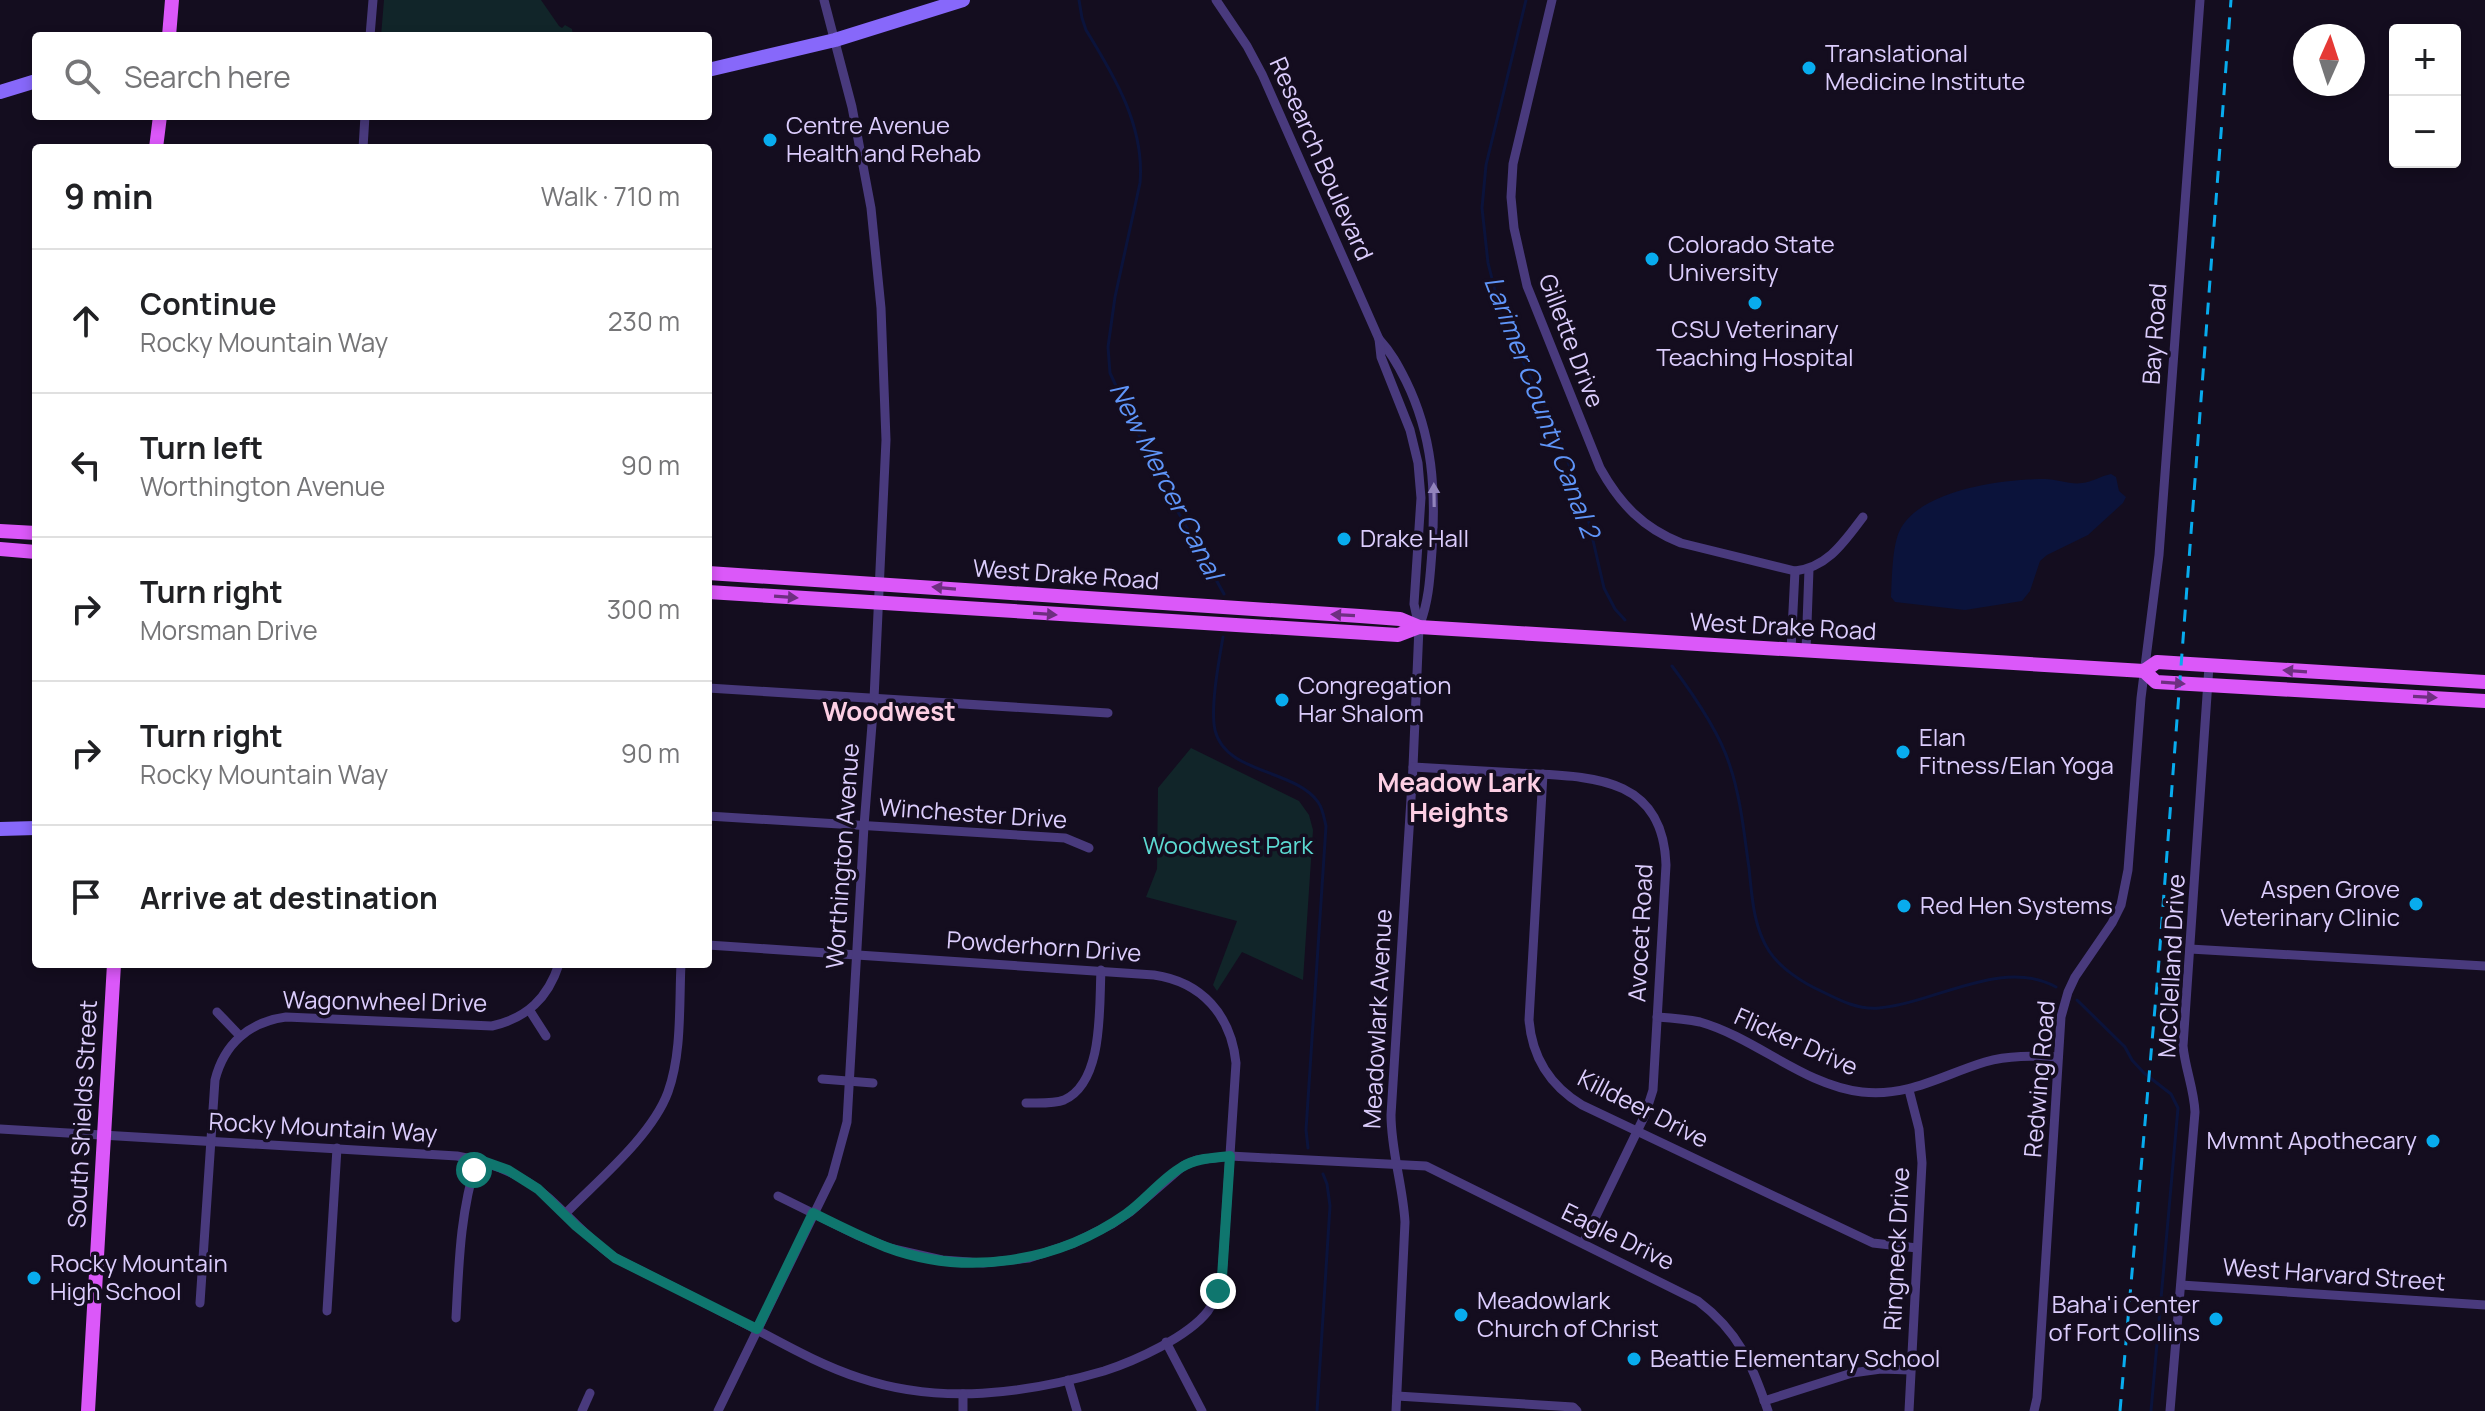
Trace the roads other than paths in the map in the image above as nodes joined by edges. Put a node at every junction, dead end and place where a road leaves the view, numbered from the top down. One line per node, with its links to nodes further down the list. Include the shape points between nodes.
1 (172, 0): 8 (main road)
2 (373, 0): 9 (street)
3 (824, 0): 10 (street, Worthington Avenue)
4 (963, 0): 10 (street)
5 (1216, 0): 18 (street, Research Boulevard, via 1262,74)
6 (1552, 0): 25 (street, Gillette Drive, via 1515,153 1514,228 1527,286 1600,468 1624,506 1663,536)
7 (2200, 0): 35 (street, Bay Road, via 2159,555)
8 (169, 32)
9 (370, 32)
10 (835, 40): 11 (street); 27 (street, Worthington Avenue, via 871,208 880,286 886,440)
11 (712, 69)
12 (32, 82): 13 (street)
13 (0, 92)
14 (160, 120): 16 (main road)
15 (365, 120): 17 (street)
16 (156, 144)
17 (363, 144)
18 (1379, 339): 32 (street, Research Boulevard, via 1418,463 1414,604); 32 (street, Research Boulevard, one-way to 18, via 1428,602 1432,459 1415,400)
19 (1863, 517): 24 (street, via 1838,549)
20 (2, 533): 21 (main road)
21 (32, 533)
22 (0, 549): 23 (main road)
23 (32, 552)
24 (1809, 569): 25 (street, Gillette Drive); 33 (street)
25 (1795, 571): 33 (street)
26 (712, 573): 27 (main road, West Drake Road)
27 (880, 583): 29 (street, Worthington Avenue); 30 (main road, West Drake Road, one-way to 27)
28 (712, 592): 29 (main road, West Drake Road, one-way to 29)
29 (878, 603): 31 (main road, West Drake Road, one-way to 31); 43 (street, Worthington Avenue)
30 (1280, 611): 31 (main road, via 1255,616); 32 (main road, West Drake Road, one-way to 30, via 1400,619)
31 (1246, 626): 32 (main road, West Drake Road, via 1398,635)
32 (1419, 627): 33 (main road, West Drake Road); 46 (street, Meadowlark Avenue)
33 (1798, 651): 35 (main road, West Drake Road)
34 (2209, 666): 35 (main road, West Drake Road, via 2157,662); 36 (main road, West Drake Road, one-way to 34); 39 (street, McClelland Drive)
35 (2144, 671): 39 (main road, West Drake Road, one-way to 39, via 2156,682); 66 (street, Redwing Road, via 2126,887 2112,923 2068,992)
36 (2368, 676): 37 (main road, West Drake Road); 41 (main road)
37 (2422, 679): 38 (main road, West Drake Road); 42 (main road, via 2379,683)
38 (2485, 682)
39 (2207, 685): 41 (main road, West Drake Road); 54 (street, McClelland Drive)
40 (712, 688): 43 (street)
41 (2294, 690): 42 (main road, West Drake Road)
42 (2368, 694): 44 (main road, West Drake Road, one-way to 44)
43 (874, 699): 45 (street); 49 (street, Worthington Avenue)
44 (2485, 701)
45 (1108, 713)
46 (1413, 767): 47 (street, Avocet Road); 79 (street, Meadowlark Avenue, via 1391,1115)
47 (1543, 774): 63 (street, Avocet Road, via 1611,783 1643,804 1659,830 1666,865); 73 (street, Killdeer Drive, via 1529,1020 1533,1047 1560,1089)
48 (712, 816): 49 (street, Winchester Drive)
49 (864, 826): 52 (street, Winchester Drive, via 1065,838); 55 (street, Worthington Avenue)
50 (32, 828): 51 (street)
51 (0, 829)
52 (1089, 848)
53 (712, 945): 55 (street, Powderhorn Drive)
54 (2190, 949): 56 (street); 85 (street, McClelland Drive, via 2183,1046 2195,1112)
55 (856, 954): 60 (street, Powderhorn Drive); 68 (street, Worthington Avenue)
56 (2485, 966)
57 (114, 968): 74 (main road, South Shields Street)
58 (557, 968): 61 (street, via 549,989)
59 (681, 968): 82 (street, via 675,1058 665,1099 648,1127)
60 (1101, 970): 71 (street, via 1096,1046 1088,1075 1062,1101); 77 (street, Powderhorn Drive, via 1176,979 1218,1010 1231,1035 1236,1063)
61 (530, 1011): 64 (street, Wagonwheel Drive, via 506,1023 478,1027 286,1017 263,1022); 65 (street)
62 (217, 1012): 64 (street)
63 (1657, 1017): 70 (street, Flicker Drive, via 1718,1029 1838,1087 1876,1093); 73 (street, Avocet Road, via 1653,1090)
64 (240, 1036): 75 (street, via 218,1067)
65 (546, 1036)
66 (2058, 1057): 70 (street, Flicker Drive, via 2006,1057); 107 (street, Redwing Road)
67 (822, 1079): 68 (street)
68 (850, 1081): 69 (street); 81 (street, Worthington Avenue, via 843,1142)
69 (873, 1083)
70 (1909, 1090): 84 (street, Ringneck Drive, via 1922,1146)
71 (1026, 1103)
72 (0, 1129): 74 (street, Rocky Mountain Way)
73 (1638, 1131): 83 (street, Avocet Road); 84 (street, Killdeer Drive, via 1873,1243)
74 (104, 1135): 75 (street, Rocky Mountain Way); 98 (main road, South Shields Street)
75 (210, 1141): 76 (street, Rocky Mountain Way); 86 (street)
76 (337, 1148): 78 (street, Rocky Mountain Way); 88 (street)
77 (1230, 1156): 79 (street, Eagle Drive); 81 (street, Eagle Drive, via 1183,1166 1130,1212 1074,1243 1029,1258 964,1263 915,1255); 91 (street, Rocky Mountain Way, via 1218,1291 1197,1322)
78 (477, 1159): 82 (street, Rocky Mountain Way, via 523,1179); 89 (street, via 462,1221)
79 (1396, 1164): 83 (street, Eagle Drive, via 1443,1173); 96 (street, Meadowlark Avenue, via 1405,1222)
80 (778, 1196): 81 (street, Eagle Drive)
81 (813, 1213): 90 (street, Worthington Avenue)
82 (565, 1214): 90 (street, Rocky Mountain Way, via 615,1258)
83 (1583, 1243): 97 (street, Eagle Drive, via 1684,1292 1711,1311 1737,1339)
84 (1917, 1248): 92 (street, Ringneck Drive)
85 (2181, 1285): 87 (street, West Harvard Street); 108 (street, McClelland Drive)
86 (200, 1303)
87 (2485, 1305)
88 (327, 1311)
89 (456, 1318)
90 (757, 1329): 95 (street, Rocky Mountain Way, via 859,1378 911,1391); 100 (street, Worthington Avenue)
91 (1166, 1342): 93 (street, Rocky Mountain Way, via 1116,1367); 103 (street)
92 (1910, 1370): 97 (street, via 1867,1370); 106 (street, Ringneck Drive)
93 (1068, 1380): 95 (street, Rocky Mountain Way); 102 (street)
94 (590, 1393): 99 (street)
95 (963, 1394): 101 (street)
96 (1397, 1396): 104 (street, Meadowlark Avenue); 105 (street)
97 (1766, 1406)
98 (88, 1411)
99 (582, 1411)
100 (718, 1411)
101 (963, 1411)
102 (1077, 1411)
103 (1202, 1411)
104 (1396, 1411)
105 (1577, 1411)
106 (1909, 1411)
107 (2034, 1411)
108 (2170, 1411)

